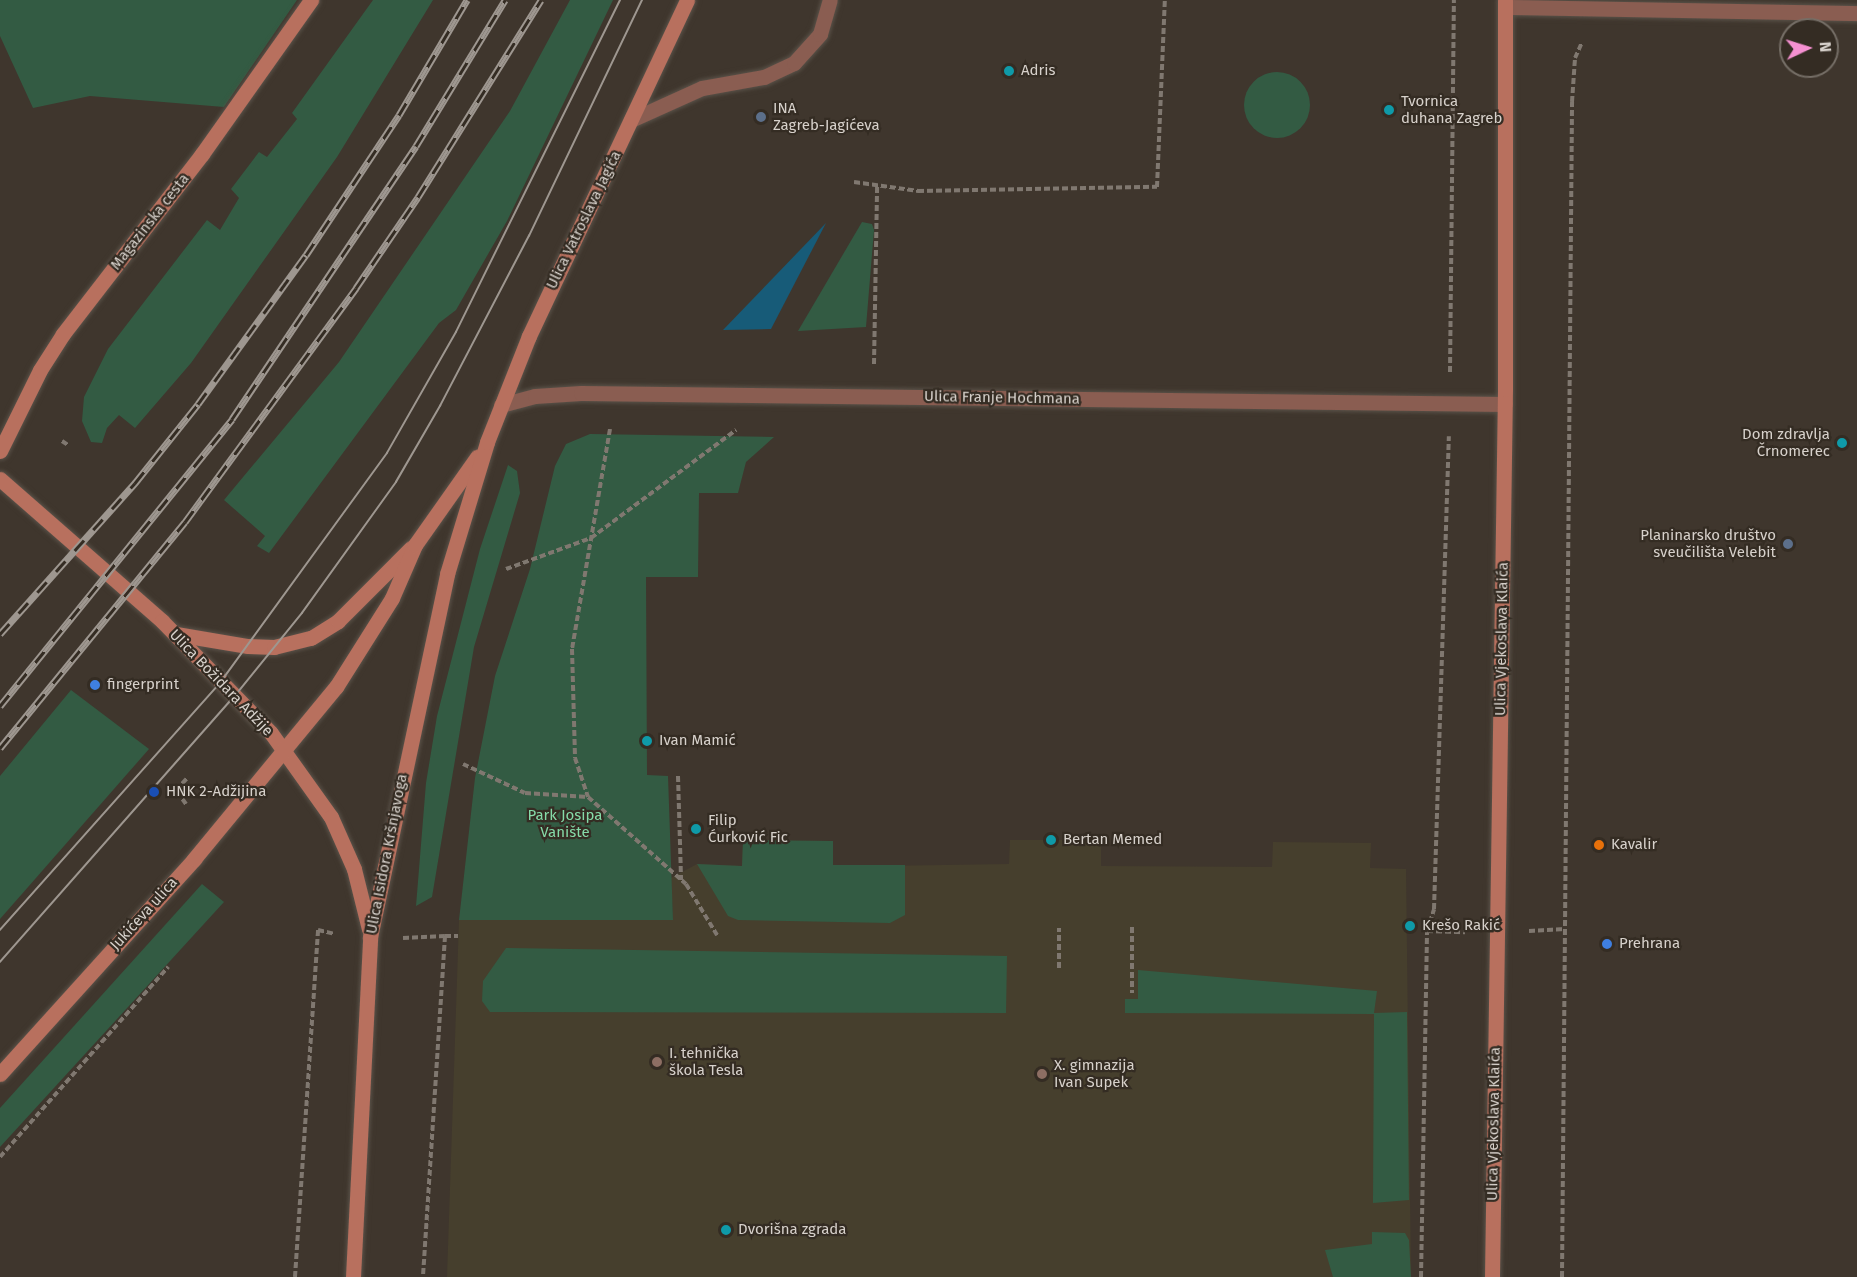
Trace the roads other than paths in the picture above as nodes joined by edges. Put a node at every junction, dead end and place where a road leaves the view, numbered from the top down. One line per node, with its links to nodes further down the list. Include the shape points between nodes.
1 (311, 0): 10 (main road, Magazinska cesta, via 202,154 63,334 40,370)
2 (687, 0): 6 (main road, Ulica Vatroslava Jagića)
3 (830, 0): 6 (street, via 820,34 794,63 764,77 702,88)
4 (1505, 4): 5 (street); 7 (main road, Ulica Vjekoslava Klaića)
5 (1857, 13)
6 (631, 120): 8 (main road, Ulica Vatroslava Jagića, via 553,281)
7 (1504, 404): 8 (street, Ulica Franje Hochmana, via 581,393 535,396); 18 (main road, Ulica Vjekoslava Klaića)
8 (501, 405): 9 (main road, Ulica Vatroslava Jagića)
9 (487, 442): 12 (main road); 15 (main road, Ulica Isidora Kršnjavoga, via 447,574)
10 (0, 451)
11 (0, 479): 13 (main road, Ulica Božidara Adžije)
12 (415, 545): 13 (main road, via 377,578 338,621 311,638 274,647); 14 (main road, Jukićeva ulica, via 374,629 336,687)
13 (176, 634): 14 (main road, Ulica Božidara Adžije)
14 (285, 751): 15 (main road, Ulica Božidara Adžije, via 318,794 344,843 362,894); 16 (main road, Jukićeva ulica, via 194,859)
15 (370, 937): 17 (main road, Ulica Isidora Kršnjavoga)
16 (0, 1074)
17 (353, 1277)
18 (1492, 1277)

